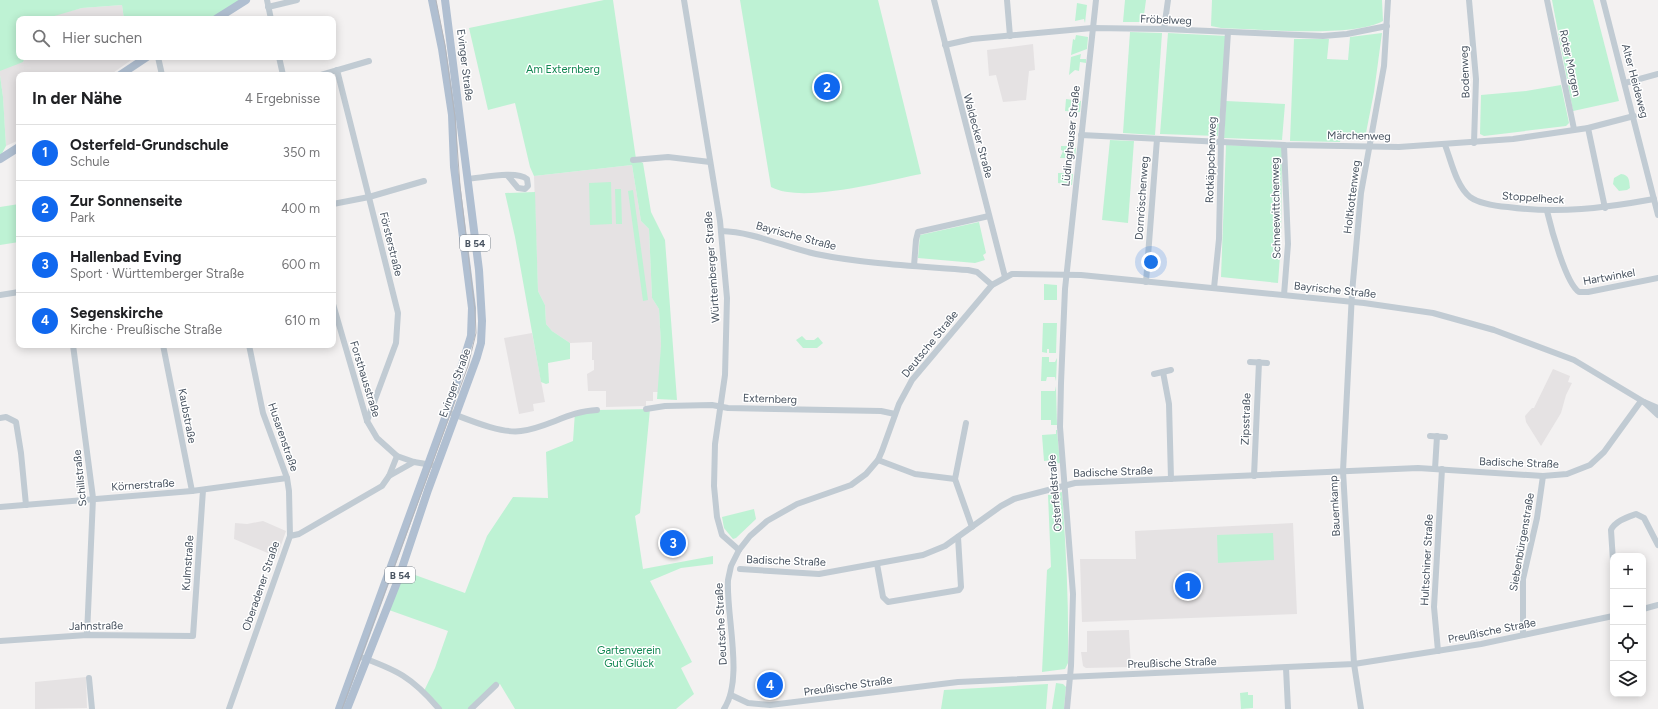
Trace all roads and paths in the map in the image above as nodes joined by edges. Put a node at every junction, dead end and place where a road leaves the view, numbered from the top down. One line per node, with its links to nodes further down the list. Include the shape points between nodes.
1 (246, 0): 16 (main road)
2 (267, 0): 15 (street)
3 (297, 0): 15 (street)
4 (432, 0): 86 (main road, Evinger Straße / B 54, via 452,115 454,167 473,323)
5 (445, 0): 50 (main road, Evinger Straße / B 54)
6 (684, 0): 48 (street, Württemberger Straße)
7 (934, 0): 23 (street, Waldecker Straße)
8 (1007, 0): 22 (street)
9 (1096, 0): 19 (street, Lüdinghauser Straße)
10 (1168, 0): 20 (street)
11 (1388, 0): 18 (street, Holtkottenweg)
12 (1470, 0): 41 (street, Bodenweg, via 1476,79)
13 (1547, 0): 37 (street, Roter Morgen)
14 (1603, 0): 34 (street, Alter Heideweg)
15 (268, 7): 17 (street)
16 (221, 16)
17 (270, 16)
18 (1387, 26): 21 (street, Fröbelweg, via 1324,36); 44 (street, Holtkottenweg, via 1384,66)
19 (1092, 28): 20 (street, Fröbelweg); 22 (street, Fröbelweg); 38 (street, Lüdinghauser Straße)
20 (1164, 29): 21 (street, Fröbelweg)
21 (1228, 32): 40 (street, Rotkäppchenweg)
22 (1010, 36): 23 (street, Fröbelweg)
23 (945, 45): 58 (street, Waldecker Straße)
24 (142, 60): 29 (main road)
25 (159, 60): 30 (street)
26 (280, 60): 31 (street)
27 (369, 61): 28 (street)
28 (337, 70): 32 (street); 52 (street, Försterstraße)
29 (124, 72)
30 (161, 72)
31 (282, 72)
32 (331, 72)
33 (1658, 74): 34 (street)
34 (1625, 83): 35 (street, Alter Heideweg)
35 (1634, 116): 36 (street, Märchenweg); 53 (street, Alter Heideweg)
36 (1588, 128): 37 (street, Märchenweg); 55 (street)
37 (1574, 130): 41 (street, Märchenweg)
38 (1081, 136): 39 (street, Märchenweg); 61 (street, Lüdinghauser Straße)
39 (1157, 139): 40 (street, Märchenweg); 64 (street, Dornröschenweg)
40 (1221, 141): 42 (street, Märchenweg); 66 (street, Rotkäppchenweg, via 1219,239)
41 (1474, 143): 43 (street, Märchenweg)
42 (1284, 145): 44 (street, Märchenweg); 69 (street, Schneewittchenweg, via 1288,244)
43 (1444, 145): 44 (street, Märchenweg); 56 (street, Stoppelheck, via 1459,182 1469,196 1496,206)
44 (1369, 146): 70 (street, Holtkottenweg, via 1361,193)
45 (16, 149): 46 (main road)
46 (0, 159)
47 (633, 160): 48 (street, via 668,157)
48 (710, 162): 59 (street, Württemberger Straße)
49 (508, 176): 50 (street)
50 (468, 179): 86 (main road, Evinger Straße / B 54, via 479,272 482,329 477,357)
51 (424, 181): 52 (street)
52 (369, 197): 54 (street); 90 (street, Försterstraße, via 398,313 399,327 396,343)
53 (1654, 200): 55 (street, Stoppelheck); 57 (street, Alter Heideweg)
54 (336, 203)
55 (1606, 208): 56 (street, Stoppelheck)
56 (1547, 211): 63 (street, Hartwinkel, via 1562,261 1579,292)
57 (1658, 215)
58 (988, 216): 60 (street, via 918,232); 62 (street, Waldecker Straße)
59 (721, 231): 60 (street, Bayrische Straße, via 739,231 829,256); 82 (street, Württemberger Straße, via 727,298 727,349)
60 (914, 266): 65 (street, Bayrische Straße, via 972,271)
61 (1067, 275): 62 (street, Bayrische Straße, via 1024,273); 64 (street, Bayrische Straße); 109 (street, Osterfeldstraße, via 1060,402)
62 (1004, 277): 65 (street, Deutsche Straße)
63 (1658, 278)
64 (1146, 282): 66 (street, Bayrische Straße)
65 (992, 285): 87 (street, Deutsche Straße, via 912,380)
66 (1214, 288): 69 (street, Bayrische Straße)
67 (16, 292): 68 (street)
68 (0, 295)
69 (1284, 295): 70 (street, Bayrische Straße)
70 (1352, 302): 81 (street, Bayrische Straße, via 1425,312 1494,330 1574,360); 102 (street, Bauernkamp)
71 (336, 314): 90 (street, Forsthausstraße)
72 (73, 348): 112 (street, Schillstraße)
73 (164, 348): 111 (street, Kaubstraße)
74 (250, 348): 106 (street, Husarenstraße, via 263,413)
75 (1250, 362): 76 (street)
76 (1259, 362): 77 (street); 104 (street, Zipsstraße)
77 (1266, 363)
78 (1171, 370): 79 (street)
79 (1163, 372): 80 (street); 108 (street, via 1169,404)
80 (1154, 374)
81 (1642, 402): 83 (street, Bayrische Straße); 88 (street, Bayrische Straße); 105 (street, Badische Straße, via 1611,445 1593,462 1567,474)
82 (721, 406): 84 (street, Externberg, via 665,406); 87 (street, Externberg, via 881,411); 119 (street, Württemberger Straße, via 715,444 714,486 717,517 722,535)
83 (1658, 408)
84 (646, 409)
85 (597, 410): 86 (street, via 575,412 521,432 503,430)
86 (452, 413): 98 (main road, Evinger Straße / B 54); 99 (main road, Evinger Straße / B 54)
87 (895, 414): 96 (street, Deutsche Straße)
88 (1658, 415)
89 (0, 418): 113 (street, via 16,422)
90 (367, 421): 95 (street, Forsthausstraße, via 377,438)
91 (966, 423): 107 (street)
92 (1430, 436): 93 (street)
93 (1437, 436): 94 (street); 100 (street)
94 (1445, 437)
95 (397, 456): 97 (street, Forsthausstraße); 103 (street, Oberadener Straße)
96 (878, 460): 107 (street, via 915,474); 119 (street, Deutsche Straße, via 851,486 797,504 767,521)
97 (414, 462): 98 (street); 103 (street, Oberadener Straße)
98 (428, 464): 99 (street); 131 (main road, Evinger Straße / B 54)
99 (438, 466): 132 (main road, Evinger Straße / B 54)
100 (1435, 469): 101 (street, Badische Straße); 102 (street, Badische Straße)
101 (1442, 469): 105 (street, Badische Straße); 130 (street, Hultschiner Straße, via 1434,606)
102 (1343, 471): 104 (street, Badische Straße); 133 (street, Bauernkamp)
103 (389, 476): 116 (street, Oberadener Straße, via 382,486 299,534)
104 (1254, 476): 108 (street, Badische Straße)
105 (1543, 476): 127 (street, Siebenbürgenstraße, via 1524,579)
106 (287, 478): 110 (street, Körnerstraße); 116 (street, Husarenstraße)
107 (955, 479): 115 (street)
108 (1171, 480): 109 (street, Badische Straße)
109 (1065, 484): 115 (street, Badische Straße, via 1014,499); 135 (street, Osterfeldstraße, via 1073,594)
110 (203, 490): 111 (street, Körnerstraße); 128 (street, Kulmstraße)
111 (192, 492): 112 (street, Körnerstraße)
112 (94, 498): 113 (street, Körnerstraße); 126 (street, Schillstraße)
113 (26, 505): 114 (street, Körnerstraße)
114 (0, 507)
115 (972, 527): 117 (street, Badische Straße)
116 (290, 536): 140 (street, Oberadener Straße)
117 (958, 537): 121 (street, Badische Straße, via 935,552); 121 (street, via 961,587 959,590 888,602 883,597)
118 (1658, 545): 120 (street, via 1644,518 1636,514 1615,524 1611,530)
119 (739, 550): 138 (street, Deutsche Straße, via 729,572 727,586 734,684)
120 (1612, 553)
121 (877, 564): 122 (street, Badische Straße, via 819,574)
122 (740, 569)
123 (1658, 605): 124 (street)
124 (1646, 608)
125 (1610, 617): 127 (street, Preußische Straße)
126 (87, 635): 128 (street, Jahnstraße); 129 (street, Jahnstraße)
127 (1523, 635): 130 (street, Preußische Straße)
128 (193, 636)
129 (0, 641)
130 (1438, 651): 133 (street, Preußische Straße)
131 (358, 656): 132 (street); 141 (main road, Evinger Straße / B 54)
132 (367, 659): 142 (main road, Evinger Straße / B 54); 143 (street, via 402,674 424,691)
133 (1354, 664): 134 (street, Preußische Straße); 148 (street, Bauernkamp)
134 (1286, 668): 135 (street, Preußische Straße); 147 (street)
135 (1070, 677): 138 (street, Preußische Straße, via 958,682 770,705 748,703); 146 (street, Osterfeldstraße)
136 (89, 678): 139 (street)
137 (496, 685): 144 (street)
138 (731, 696): 145 (street, Deutsche Straße)
139 (92, 709)
140 (229, 709)
141 (338, 709)
142 (347, 709)
143 (439, 709)
144 (471, 709)
145 (724, 709)
146 (1067, 709)
147 (1288, 709)
148 (1361, 709)

